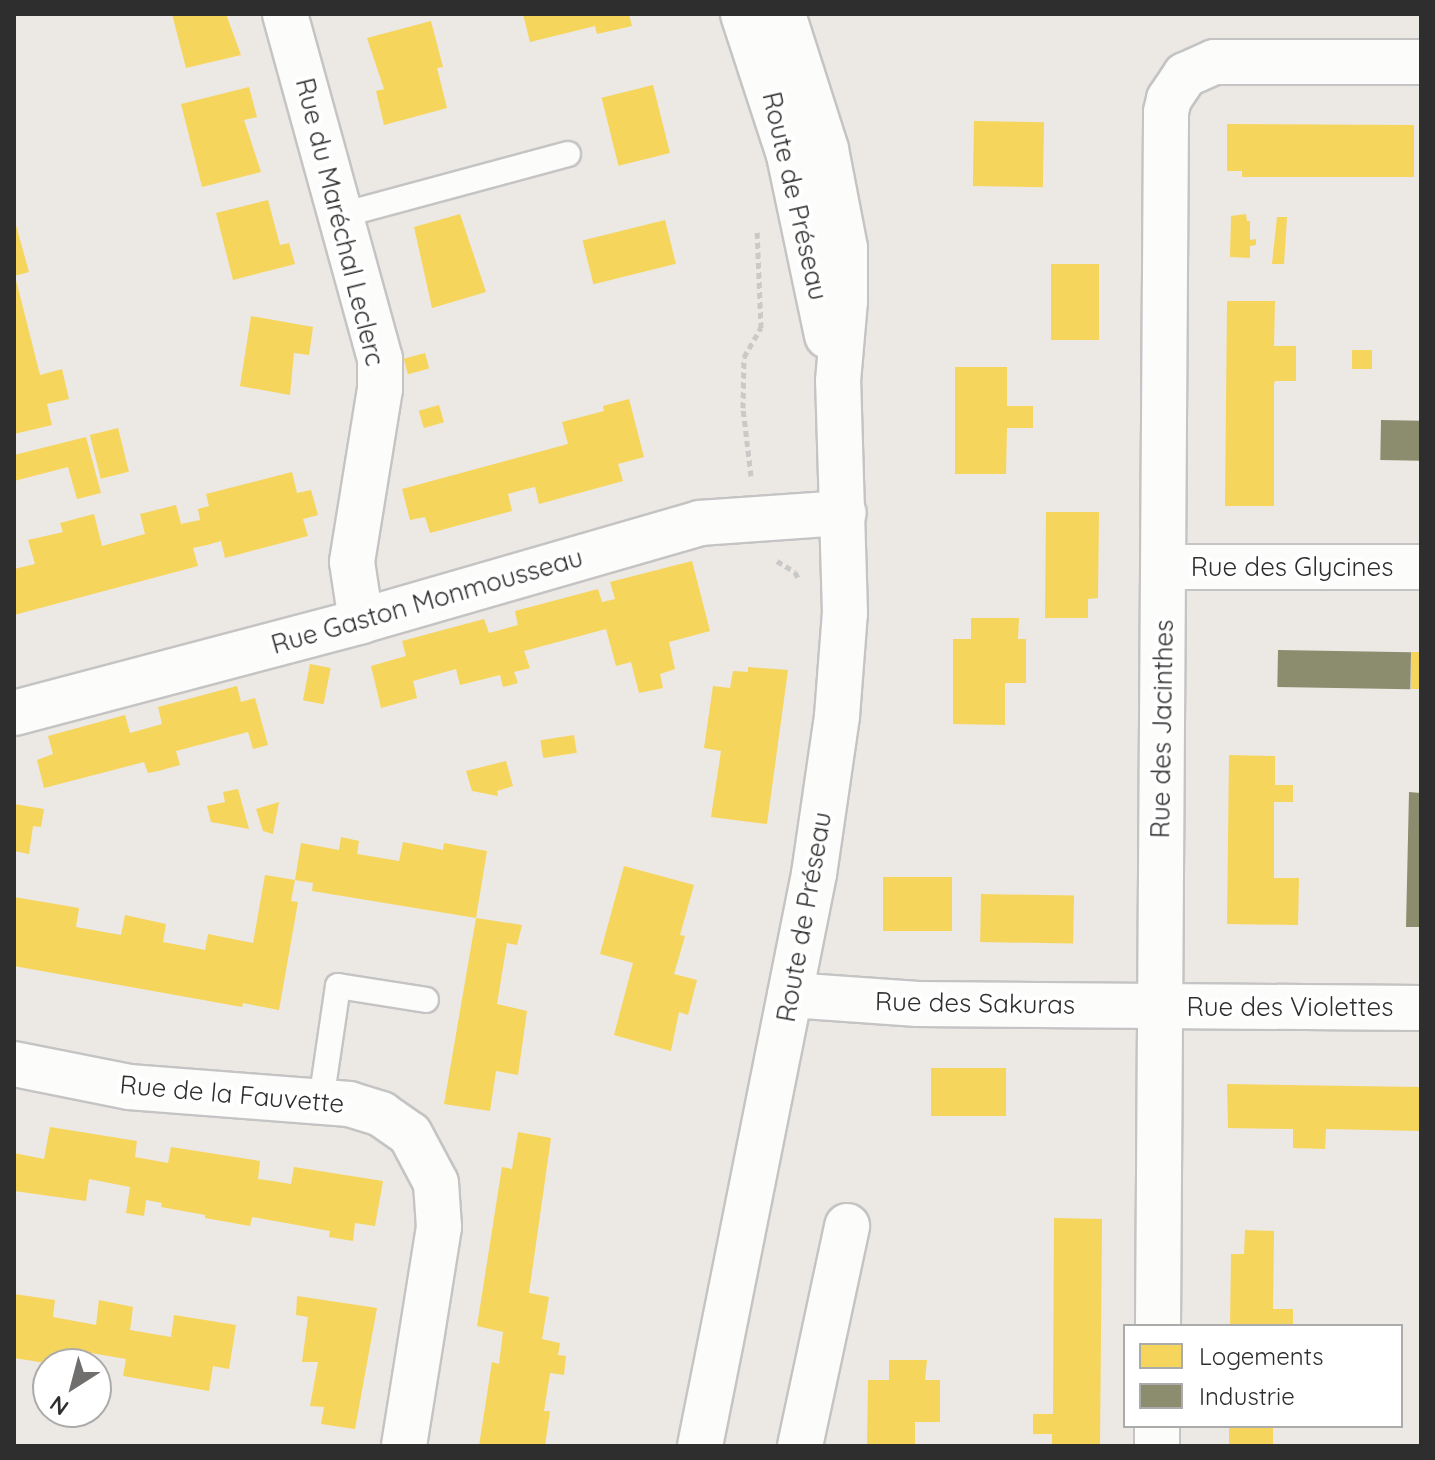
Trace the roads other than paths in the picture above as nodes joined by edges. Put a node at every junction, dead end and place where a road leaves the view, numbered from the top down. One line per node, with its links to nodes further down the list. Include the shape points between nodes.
1 (285, 14): 6 (street, Rue du Maréchal Leclerc)
2 (743, 14): 7 (street, Route de Préseau, via 789,155)
3 (783, 14): 7 (street, Route de Préseau, via 822,136 841,222 846,276)
4 (1421, 62): 9 (street, Rue des Jacinthes, via 1214,62 1185,75 1176,86 1166,112)
5 (568, 154): 6 (lane)
6 (342, 215): 11 (street, Rue du Maréchal Leclerc, via 381,372 352,562)
7 (838, 381): 8 (street, Route de Préseau)
8 (844, 513): 11 (street, Rue Gaston Monmousseau, via 700,523); 13 (street, Route de Préseau, via 845,613 837,716)
9 (1164, 567): 10 (street, Rue des Glycines); 15 (street, Rue des Jacinthes)
10 (1421, 567)
11 (361, 621): 12 (street, Rue Gaston Monmousseau)
12 (14, 713)
13 (790, 995): 15 (street, Rue des Sakuras, via 918,1004); 22 (street, Route de Préseau)
14 (426, 1000): 18 (lane, via 338,986)
15 (1159, 1006): 16 (street, Rue des Violettes); 20 (street, Rue des Jacinthes)
16 (1421, 1008)
17 (14, 1064): 18 (street, Rue de la Fauvette, via 129,1087)
18 (321, 1101): 21 (street, Rue de la Fauvette, via 365,1107 395,1122 421,1151 436,1183 436,1253)
19 (847, 1226): 23 (street)
20 (1158, 1324)
21 (404, 1446)
22 (700, 1446)
23 (800, 1446)

